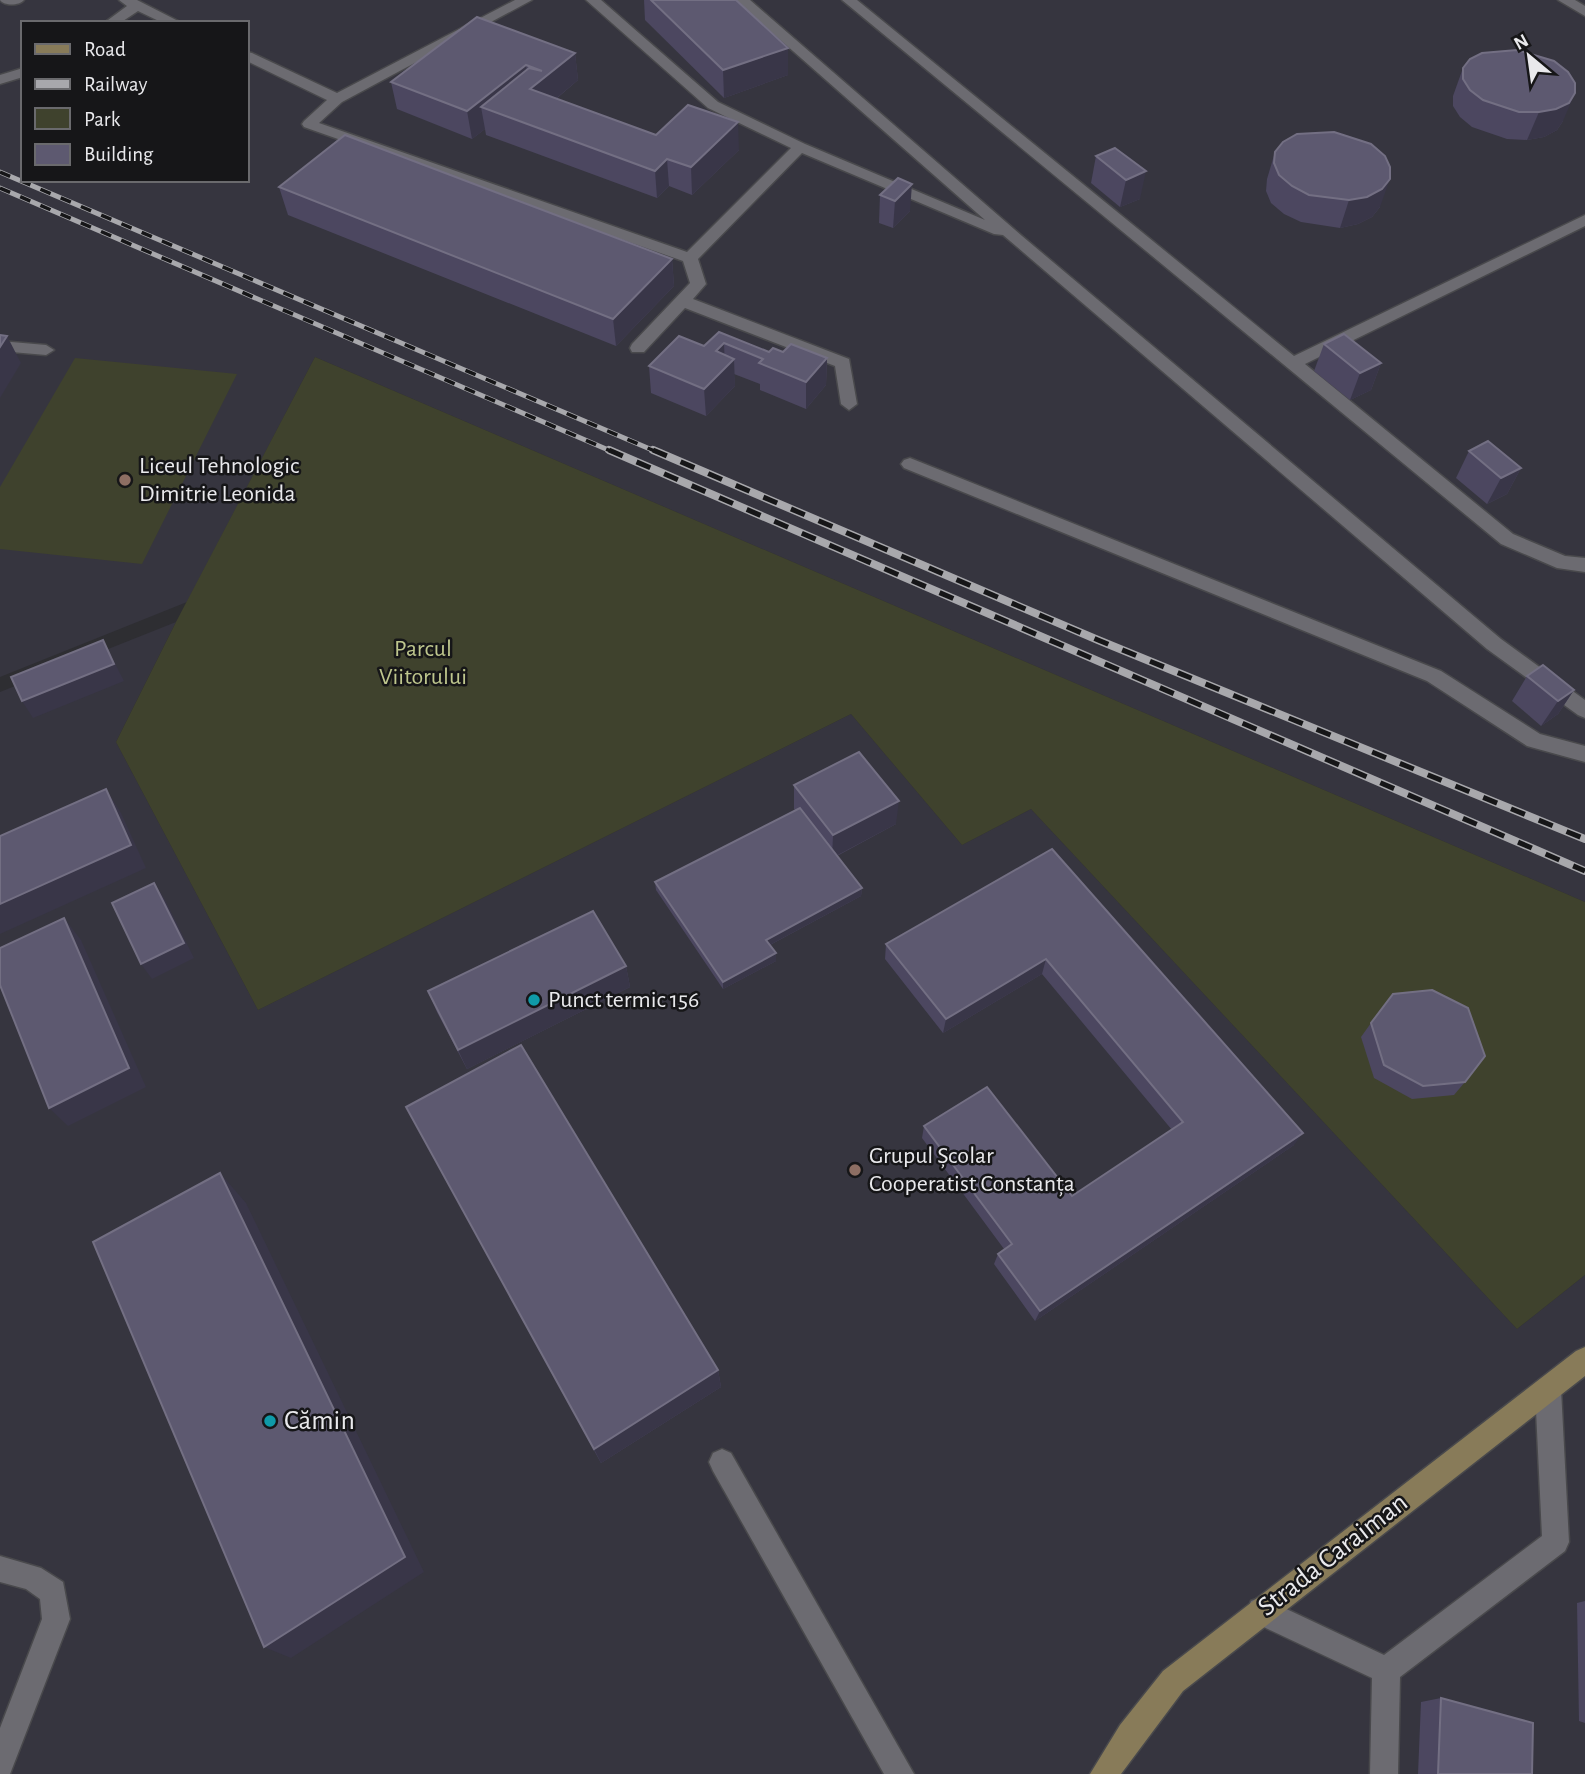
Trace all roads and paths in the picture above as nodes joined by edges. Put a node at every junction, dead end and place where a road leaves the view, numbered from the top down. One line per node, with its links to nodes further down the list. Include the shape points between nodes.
1 (6, 0): 2 (lane)
2 (17, 0)
3 (525, 0): 15 (lane)
4 (593, 0): 16 (lane, via 713,105)
5 (742, 0): 18 (lane)
6 (849, 0): 24 (lane)
7 (1566, 0): 9 (lane)
8 (131, 3): 10 (lane); 11 (lane)
9 (1585, 12)
10 (113, 21)
11 (170, 21)
12 (248, 57): 15 (lane)
13 (21, 73): 14 (lane)
14 (0, 80)
15 (337, 99): 19 (lane, via 309,124)
16 (800, 147): 18 (lane); 19 (lane)
17 (1585, 220): 24 (lane)
18 (1017, 239): 28 (lane, via 1494,644)
19 (690, 258): 20 (lane, via 698,284)
20 (681, 301): 22 (lane); 25 (lane, via 843,363)
21 (0, 346): 23 (lane)
22 (638, 348)
23 (46, 350)
24 (1294, 363): 27 (lane, via 1507,539 1563,562)
25 (849, 404)
26 (910, 464): 29 (lane, via 1434,676 1534,740)
27 (1585, 565)
28 (1585, 710)
29 (1585, 754)
30 (1585, 1360): 31 (street, Strada Caraiman)
31 (1548, 1389): 34 (street, Strada Caraiman); 35 (lane, via 1556,1542)
32 (722, 1462): 37 (lane)
33 (0, 1569): 36 (lane, via 32,1577 53,1592 56,1619)
34 (1261, 1611): 35 (lane); 38 (street, Strada Caraiman, via 1173,1681)
35 (1386, 1670): 39 (lane)
36 (0, 1765)
37 (900, 1774)
38 (1104, 1774)
39 (1384, 1774)

